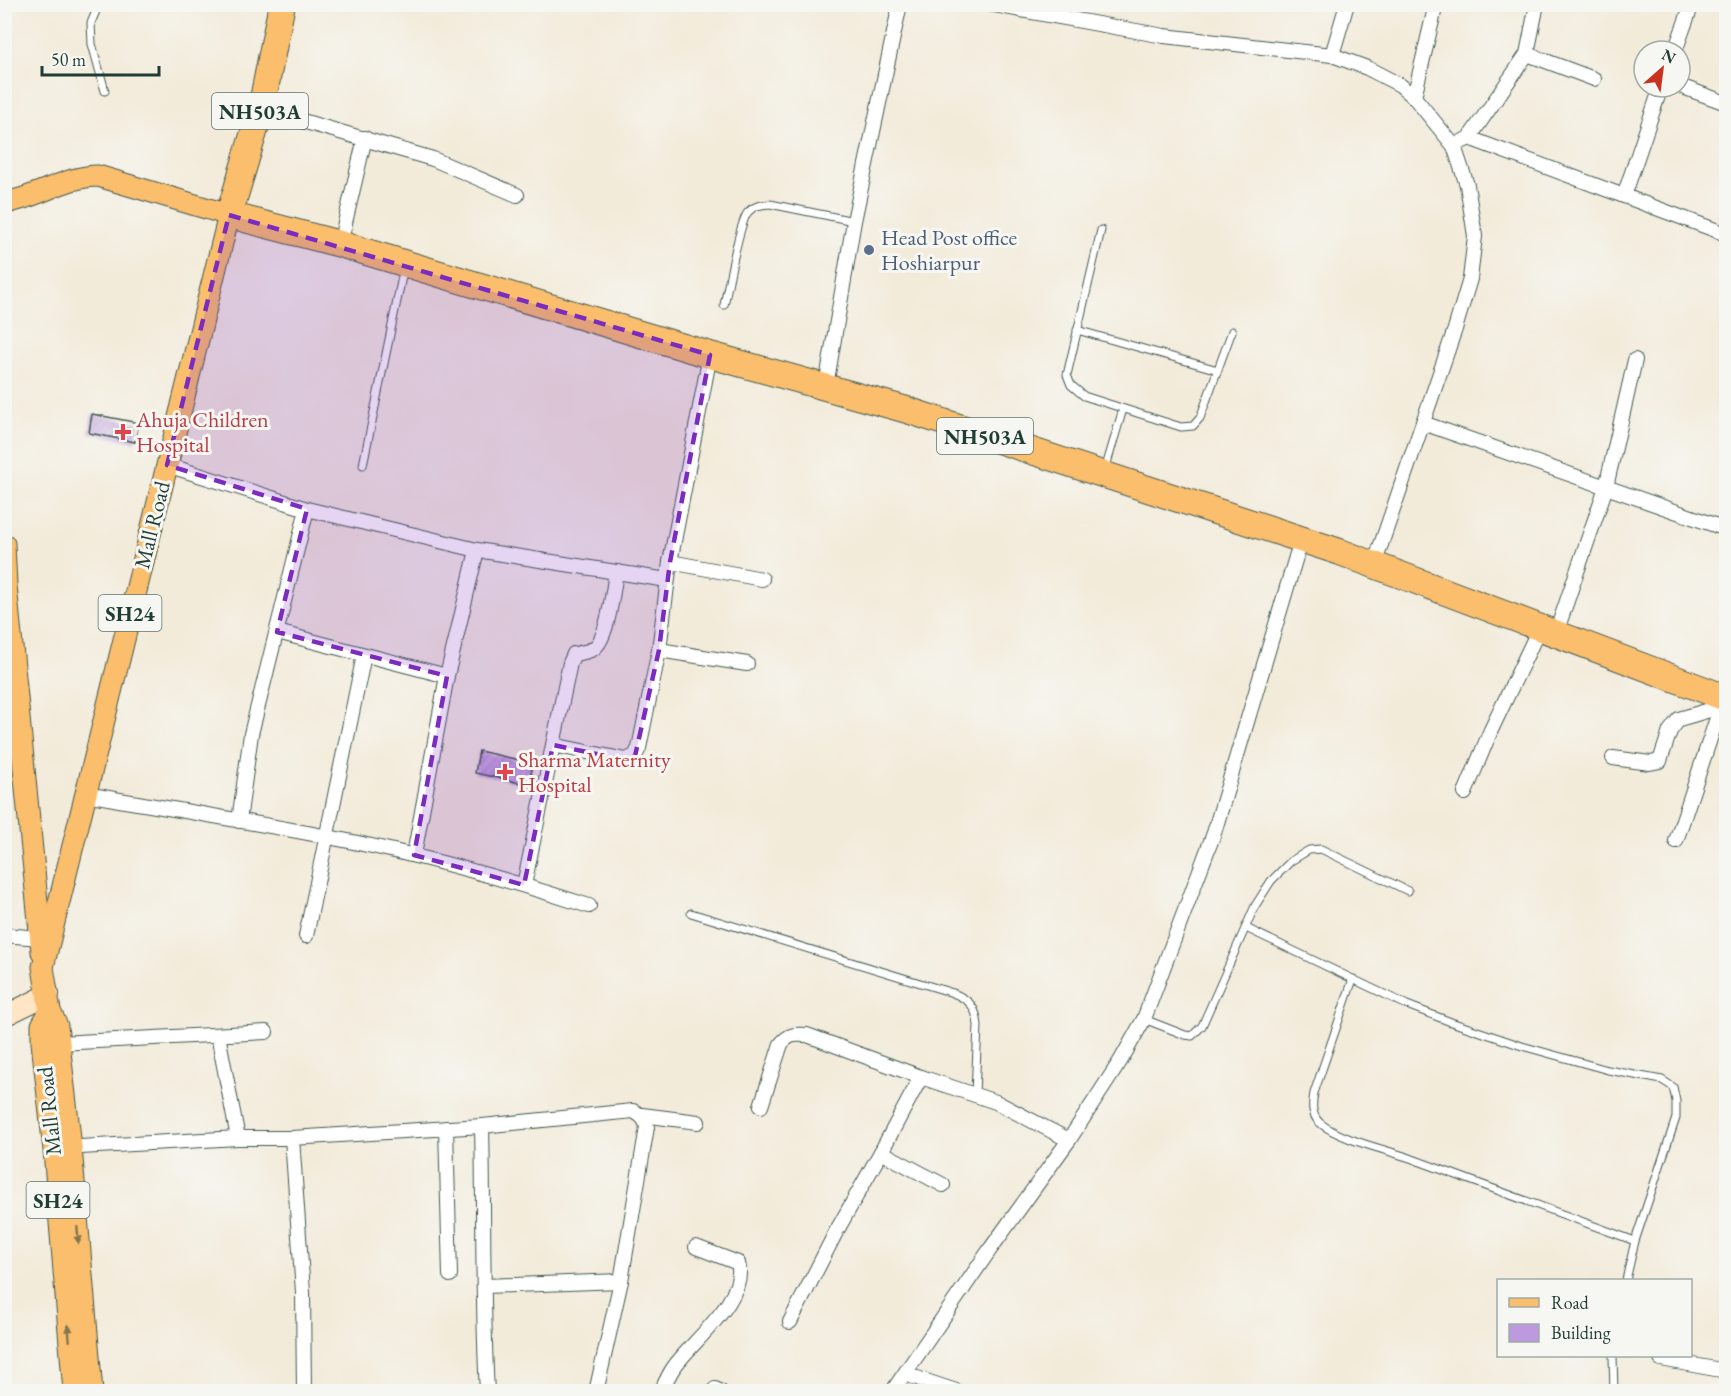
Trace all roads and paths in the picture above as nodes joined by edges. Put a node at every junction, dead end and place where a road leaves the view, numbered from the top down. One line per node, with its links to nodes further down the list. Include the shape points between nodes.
1 (99, 4): 14 (lane, via 91,23 92,44)
2 (282, 4): 18 (highway, Mall Road / NH503A)
3 (900, 4): 26 (street)
4 (988, 4): 11 (street, via 1164,36)
5 (1347, 4): 11 (street)
6 (1436, 4): 15 (street)
7 (1537, 4): 10 (street)
8 (1692, 4): 9 (street)
9 (1679, 39)
10 (1527, 54): 12 (street); 20 (street)
11 (1332, 55): 15 (street, via 1386,77)
12 (1594, 79)
13 (1692, 90): 17 (street)
14 (105, 91)
15 (1414, 97): 21 (street)
16 (1657, 99): 23 (street)
17 (1726, 103)
18 (261, 109): 19 (street); 25 (highway, Mall Road / NH503A)
19 (365, 138): 22 (street, via 433,159); 29 (street)
20 (1469, 138): 21 (street); 23 (street)
21 (1454, 146): 39 (street, via 1467,185 1476,236 1474,256)
22 (517, 195)
23 (1624, 196): 28 (street)
24 (4, 203): 25 (main road, via 82,176 98,176)
25 (229, 215): 29 (highway, NH503A); 40 (main road, Mall Road / SH24)
26 (854, 221): 31 (lane, via 770,204 751,210 743,222); 37 (street)
27 (1101, 230): 32 (lane)
28 (1726, 234)
29 (340, 244): 30 (highway, NH503A)
30 (405, 265): 34 (highway, NH503A); 41 (lane)
31 (724, 305)
32 (1077, 330): 36 (lane); 38 (lane, via 1067,375 1071,386 1084,396)
33 (1232, 331): 36 (lane)
34 (710, 355): 37 (highway, NH503A); 49 (street)
35 (1635, 360): 43 (street)
36 (1218, 370): 38 (lane, via 1200,418 1193,426)
37 (826, 386): 42 (highway, NH503A)
38 (1123, 409): 42 (lane)
39 (1424, 423): 43 (street); 50 (street)
40 (167, 465): 44 (street); 65 (main road, Mall Road / SH24)
41 (363, 465)
42 (1103, 475): 46 (highway, NH503A)
43 (1606, 487): 45 (street); 55 (street)
44 (307, 509): 48 (street); 56 (street)
45 (1726, 529)
46 (1300, 540): 50 (highway, NH503A); 82 (street, via 1215,833)
47 (4, 544): 54 (main road)
48 (477, 550): 51 (street); 60 (street)
49 (670, 562): 52 (street); 53 (street)
50 (1374, 565): 55 (highway, NH503A)
51 (616, 572): 53 (street); 62 (street, via 601,640 594,648 574,654 570,663)
52 (762, 579)
53 (667, 580): 57 (street)
54 (5, 585): 77 (main road)
55 (1548, 630): 61 (highway, NH503A); 64 (street, via 1491,730)
56 (277, 632): 58 (street); 66 (street, via 251,734)
57 (659, 650): 59 (street); 62 (street, via 635,756 626,760)
58 (363, 655): 60 (street); 67 (street)
59 (747, 664)
60 (447, 676): 69 (street)
61 (1724, 701): 63 (street, via 1679,719 1670,731 1660,761); 68 (street)
62 (553, 745): 70 (street)
63 (1613, 758)
64 (1465, 793)
65 (85, 794): 66 (street); 78 (main road, Mall Road / SH24)
66 (239, 821): 67 (street)
67 (328, 837): 69 (street); 76 (street)
68 (1676, 841)
69 (414, 855): 70 (street)
70 (524, 885): 72 (street)
71 (1408, 891): 74 (lane, via 1336,855 1321,849 1309,850 1271,881)
72 (589, 906)
73 (691, 913): 87 (lane, via 966,999 973,1005 978,1025)
74 (1246, 928): 79 (lane); 82 (lane, via 1197,1032 1185,1035)
75 (4, 935): 77 (street)
76 (306, 936)
77 (40, 938): 78 (main road)
78 (43, 967): 80 (main road, Mall Road / SH24)
79 (1353, 979): 99 (lane, via 1314,1094 1313,1113 1319,1122 1359,1141); 99 (lane, via 1407,1005 1522,1046 1608,1070 1662,1080 1673,1087 1676,1118)
80 (49, 1003): 81 (street); 85 (main road, Mall Road / SH24); 96 (main road, Mall Road / SH24, via 42,1025 42,1042)
81 (4, 1016)
82 (1144, 1018): 95 (street)
83 (266, 1032): 84 (street)
84 (218, 1035): 85 (street); 93 (street)
85 (59, 1043): 96 (main road, Mall Road / SH24)
86 (921, 1077): 87 (street); 88 (street, via 796,1034 781,1044); 97 (street)
87 (975, 1094): 95 (street)
88 (761, 1106)
89 (642, 1115): 90 (street); 91 (street, via 625,1111); 103 (street, via 647,1127)
90 (698, 1122)
91 (482, 1126): 92 (street); 104 (street)
92 (446, 1128): 94 (street); 101 (street)
93 (238, 1138): 94 (street); 96 (street)
94 (292, 1138): 112 (street, via 303,1292)
95 (1069, 1140): 109 (street)
96 (62, 1149): 110 (main road, Mall Road / SH24, one-way to 96); 111 (main road, Mall Road / SH24, one-way to 111)
97 (880, 1152): 98 (street); 105 (street)
98 (943, 1185)
99 (1635, 1241): 102 (lane)
100 (696, 1247): 115 (street, via 738,1263 739,1280 722,1312 674,1367)
101 (450, 1275)
102 (1626, 1279)
103 (621, 1281): 104 (street); 114 (street)
104 (485, 1286): 113 (street)
105 (790, 1322)
106 (1613, 1357): 118 (lane)
107 (1661, 1359): 108 (street)
108 (1726, 1371)
109 (905, 1374): 116 (street); 117 (street)
110 (74, 1392)
111 (92, 1392)
112 (304, 1392)
113 (487, 1392)
114 (596, 1392)
115 (661, 1392)
116 (892, 1392)
117 (959, 1392)
118 (1614, 1392)

